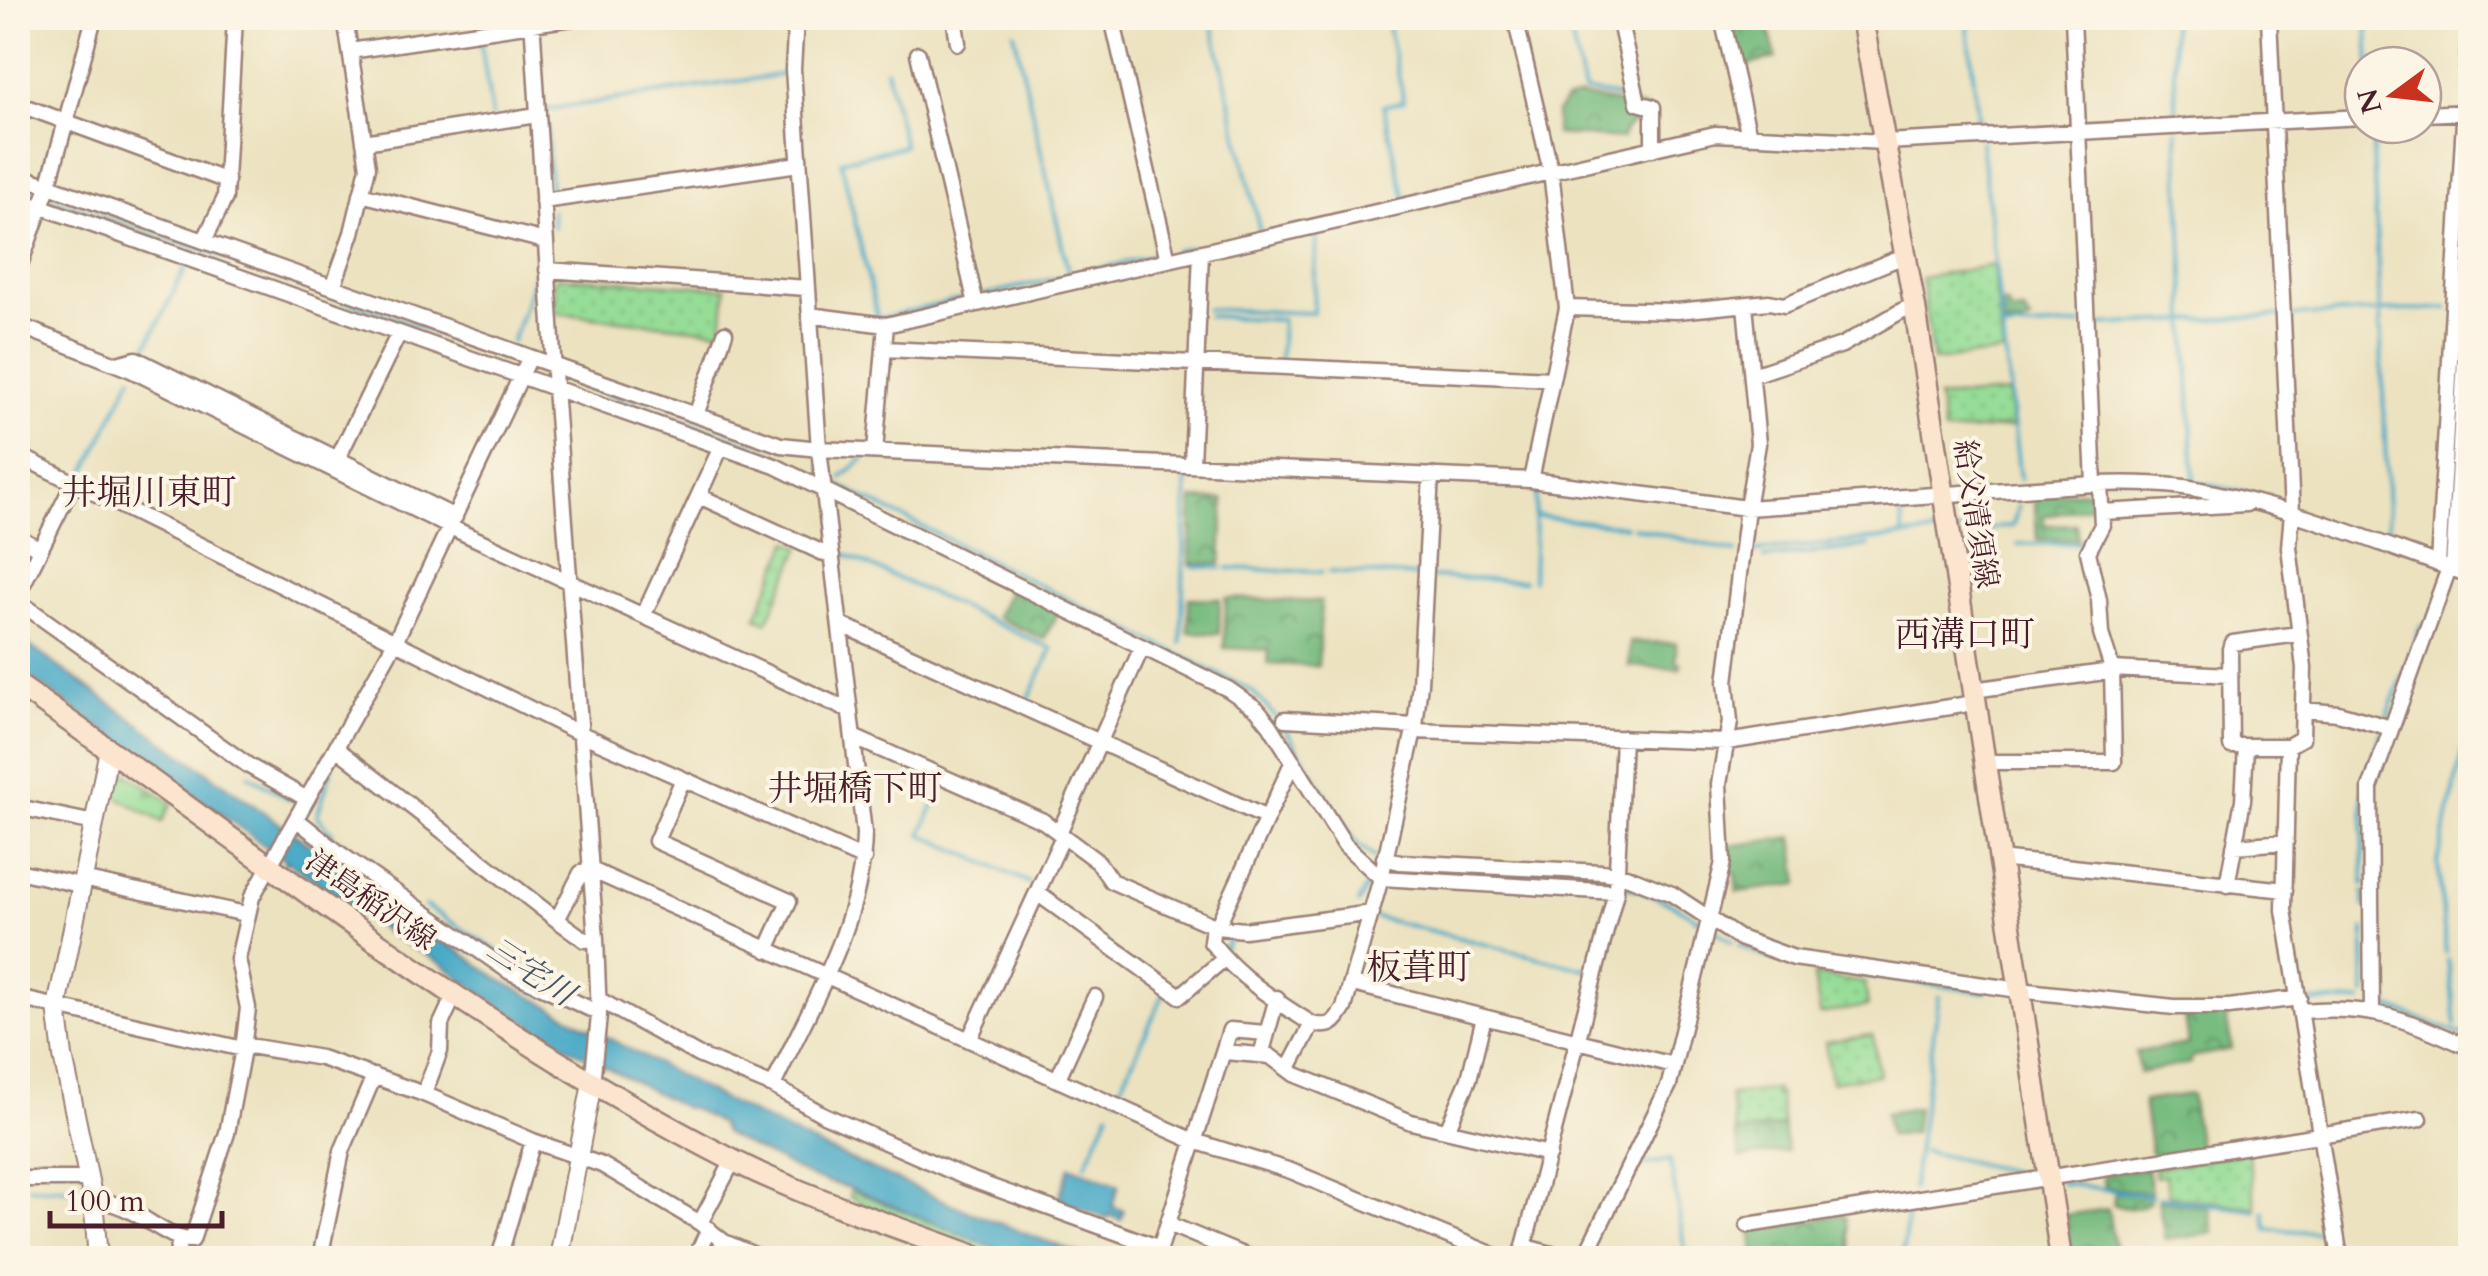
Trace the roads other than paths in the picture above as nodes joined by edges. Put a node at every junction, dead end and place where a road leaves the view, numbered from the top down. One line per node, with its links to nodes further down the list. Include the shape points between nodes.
1 (94, 18): 24 (street)
2 (235, 18): 34 (street)
3 (344, 18): 17 (street)
4 (572, 18): 15 (street)
5 (796, 18): 31 (street)
6 (954, 18): 16 (street)
7 (1112, 18): 43 (street)
8 (1516, 18): 32 (street)
9 (1619, 18): 30 (street, via 1638,103 1653,107)
10 (1722, 18): 27 (street)
11 (1862, 18): 29 (main road, 給父清須線)
12 (2073, 18): 26 (street)
13 (2269, 18): 25 (street)
14 (2470, 19): 20 (street)
15 (532, 21): 17 (street); 22 (street)
16 (958, 43)
17 (350, 51): 28 (street)
18 (918, 54): 49 (street)
19 (18, 104): 24 (street)
20 (2468, 112): 21 (street); 87 (street)
21 (2443, 113)
22 (537, 115): 28 (street); 37 (street)
23 (2343, 118): 25 (street)
24 (66, 122): 34 (street); 36 (street)
25 (2275, 122): 26 (street); 82 (street)
26 (2078, 132): 29 (street); 76 (street)
27 (1749, 136): 29 (street); 30 (street, via 1715,134)
28 (364, 142): 35 (street, via 368,167)
29 (1885, 142): 42 (main road, 給父清須線)
30 (1654, 148): 32 (street)
31 (800, 164): 37 (street); 48 (street)
32 (1551, 172): 41 (street); 51 (street)
33 (18, 176): 36 (street)
34 (227, 181): 39 (street)
35 (361, 194): 40 (street); 47 (street)
36 (45, 196): 38 (street); 39 (street); 44 (street); 56 (street)
37 (543, 201): 40 (street)
38 (18, 203)
39 (204, 241): 47 (street)
40 (545, 241): 45 (street)
41 (1201, 253): 43 (street); 59 (street)
42 (1906, 258): 50 (street, via 1784,305); 52 (main road, 給父清須線)
43 (1168, 260): 49 (street)
44 (18, 270)
45 (547, 270): 48 (street); 62 (street)
46 (2470, 272): 87 (street)
47 (333, 287): 60 (street)
48 (807, 288): 53 (street)
49 (976, 304): 54 (street)
50 (1745, 306): 51 (street); 61 (street)
51 (1567, 308): 63 (street)
52 (1914, 308): 61 (street, via 1842,345); 77 (main road, 給父清須線)
53 (809, 315): 54 (street); 67 (street)
54 (886, 324): 58 (street)
55 (18, 325): 65 (street)
56 (399, 333): 60 (street); 70 (street)
57 (725, 333): 64 (street)
58 (884, 349): 59 (street); 68 (street)
59 (1196, 365): 63 (street); 71 (street)
60 (526, 366): 62 (street); 62 (street); 83 (street)
61 (1753, 374): 80 (street, via 1758,444)
62 (554, 376): 64 (street); 66 (street); 89 (street)
63 (1552, 379): 73 (street)
64 (696, 415): 67 (street, via 781,445)
65 (291, 442): 70 (street); 83 (street)
66 (721, 447): 75 (street); 78 (street)
67 (819, 449): 68 (street); 75 (street)
68 (875, 451): 71 (street)
69 (18, 455): 74 (street)
70 (338, 458): 83 (street)
71 (1192, 464): 72 (street)
72 (1431, 476): 73 (street); 105 (street)
73 (1530, 480): 80 (street)
74 (74, 482): 85 (street); 94 (street)
75 (823, 482): 86 (street); 96 (street)
76 (2097, 484): 77 (street); 79 (street, via 2208,491); 81 (street)
77 (1942, 494): 80 (street); 100 (main road, 給父清須線)
78 (698, 496): 86 (street); 91 (street)
79 (2256, 503): 81 (street); 82 (street)
80 (1747, 508): 110 (street, via 1726,682)
81 (2102, 512): 97 (street, via 2088,552)
82 (2292, 514): 87 (street); 93 (street)
83 (453, 522): 89 (street); 94 (street)
84 (18, 538): 85 (street)
85 (40, 548): 90 (street)
86 (832, 557): 92 (street)
87 (2447, 567): 88 (street); 104 (street)
88 (2470, 575)
89 (568, 577): 91 (street); 95 (street); 106 (street)
90 (18, 598): 118 (street, via 249,766)
91 (647, 608): 95 (street)
92 (840, 624): 101 (street); 109 (street)
93 (2298, 634): 98 (street, via 2233,644); 102 (street)
94 (395, 642): 106 (street); 113 (street)
95 (711, 642): 101 (street)
96 (1142, 647): 109 (street); 115 (street, via 1257,710)
97 (2112, 670): 98 (street); 100 (street); 116 (street, via 2114,762)
98 (2230, 675): 111 (street, via 2231,746)
99 (18, 686): 114 (main road, 津島稲沢線)
100 (1974, 697): 110 (street); 116 (main road, 給父清須線)
101 (849, 706): 107 (street)
102 (2303, 710): 104 (street); 112 (street, via 2302,738)
103 (1285, 719): 105 (street)
104 (2391, 728): 155 (street, via 2370,788)
105 (1414, 729): 108 (street); 129 (street)
106 (579, 733): 117 (street); 130 (street)
107 (853, 737): 123 (street); 126 (street)
108 (1623, 738): 110 (street); 133 (street)
109 (1100, 741): 120 (street); 123 (street)
110 (1727, 742): 140 (street, via 1719,784 1723,862)
111 (2246, 746): 112 (street); 125 (street)
112 (2288, 746): 124 (street)
113 (336, 748): 118 (street); 139 (street)
114 (110, 750): 122 (street); 128 (main road, 津島稲沢線)
115 (1293, 762): 120 (street); 129 (street, via 1345,844)
116 (1984, 762): 127 (main road, 給父清須線)
117 (682, 779): 126 (street); 143 (street, via 656,841 789,902)
118 (308, 799): 121 (street)
119 (18, 807): 122 (street)
120 (1267, 818): 141 (street)
121 (294, 822): 128 (street); 154 (street, via 510,972)
122 (94, 823): 132 (street)
123 (1061, 834): 136 (street); 141 (street, via 1098,862 1111,882)
124 (2286, 842): 125 (street); 135 (street)
125 (2234, 846): 134 (street)
126 (864, 858): 145 (street, via 856,902)
127 (1999, 859): 134 (street); 147 (main road, 給父清須線)
128 (272, 863): 138 (street); 148 (main road, 津島稲沢線)
129 (1383, 866): 133 (street, via 1602,872); 137 (street)
130 (589, 869): 139 (street); 142 (street); 143 (street)
131 (18, 871): 132 (street)
132 (81, 882): 138 (street); 153 (street)
133 (1617, 884): 140 (street, via 1672,894); 160 (street)
134 (2228, 885): 135 (street)
135 (2285, 890): 152 (street)
136 (1037, 894): 144 (street, via 1180,996); 159 (street)
137 (1372, 913): 141 (street, via 1244,930); 146 (street)
138 (246, 914): 161 (street, via 238,959 248,1008)
139 (557, 920): 142 (street, via 586,940)
140 (1708, 924): 147 (street, via 1794,958); 165 (street)
141 (1215, 926): 144 (street, via 1211,942)
142 (596, 939): 154 (street)
143 (767, 950): 145 (street)
144 (1224, 959): 151 (street, via 1248,983)
145 (825, 974): 159 (street); 170 (street)
146 (1352, 984): 156 (street); 157 (street, via 1334,1024)
147 (2019, 990): 152 (street, via 2196,1009); 180 (main road, 給父清須線)
148 (455, 994): 167 (main road, 津島稲沢線); 171 (street)
149 (1096, 996): 169 (street)
150 (18, 998): 153 (street)
151 (1277, 998): 157 (street); 158 (street)
152 (2301, 1004): 155 (street); 174 (street)
153 (57, 1006): 161 (street); 182 (street)
154 (598, 1009): 167 (street); 170 (street)
155 (2372, 1011): 162 (street)
156 (1484, 1017): 160 (street); 173 (street)
157 (1312, 1024): 166 (street)
158 (1266, 1033): 163 (street, via 1230,1030); 164 (street)
159 (970, 1038): 169 (street)
160 (1578, 1041): 165 (street); 177 (street)
161 (243, 1047): 168 (street, via 321,1058); 187 (street, via 203,1211 192,1240)
162 (2470, 1048)
163 (1224, 1052): 164 (street); 175 (street)
164 (1261, 1055): 166 (street)
165 (1674, 1065): 200 (street)
166 (1290, 1068): 173 (street, via 1411,1122)
167 (593, 1073): 178 (street); 179 (main road, 津島稲沢線)
168 (374, 1076): 171 (street); 191 (street, via 342,1151)
169 (1058, 1078): 175 (street)
170 (772, 1086): 184 (street, via 967,1178 1160,1248)
171 (424, 1094): 176 (street)
172 (2420, 1119): 174 (street)
173 (1448, 1130): 177 (street)
174 (2321, 1134): 180 (street); 202 (street)
175 (1194, 1141): 184 (street); 198 (street, via 1291,1170)
176 (533, 1142): 178 (street); 192 (street)
177 (1549, 1154): 188 (street)
178 (578, 1156): 186 (street); 193 (street)
179 (733, 1160): 186 (street); 196 (main road, 津島稲沢線)
180 (2048, 1177): 185 (street); 201 (main road, 給父清須線)
181 (18, 1179): 182 (street)
182 (89, 1179): 183 (street)
183 (93, 1200): 187 (street, via 122,1205); 189 (street)
184 (1168, 1224): 197 (street)
185 (1748, 1225)
186 (704, 1226): 194 (street); 195 (street)
187 (180, 1240): 190 (street)
188 (1523, 1253): 199 (street)
189 (98, 1258)
190 (176, 1258)
191 (320, 1258)
192 (498, 1258)
193 (559, 1258)
194 (695, 1258)
195 (761, 1258)
196 (980, 1258)
197 (1250, 1258)
198 (1502, 1258)
199 (1567, 1258)
200 (1584, 1258)
201 (2060, 1258)
202 (2340, 1258)

